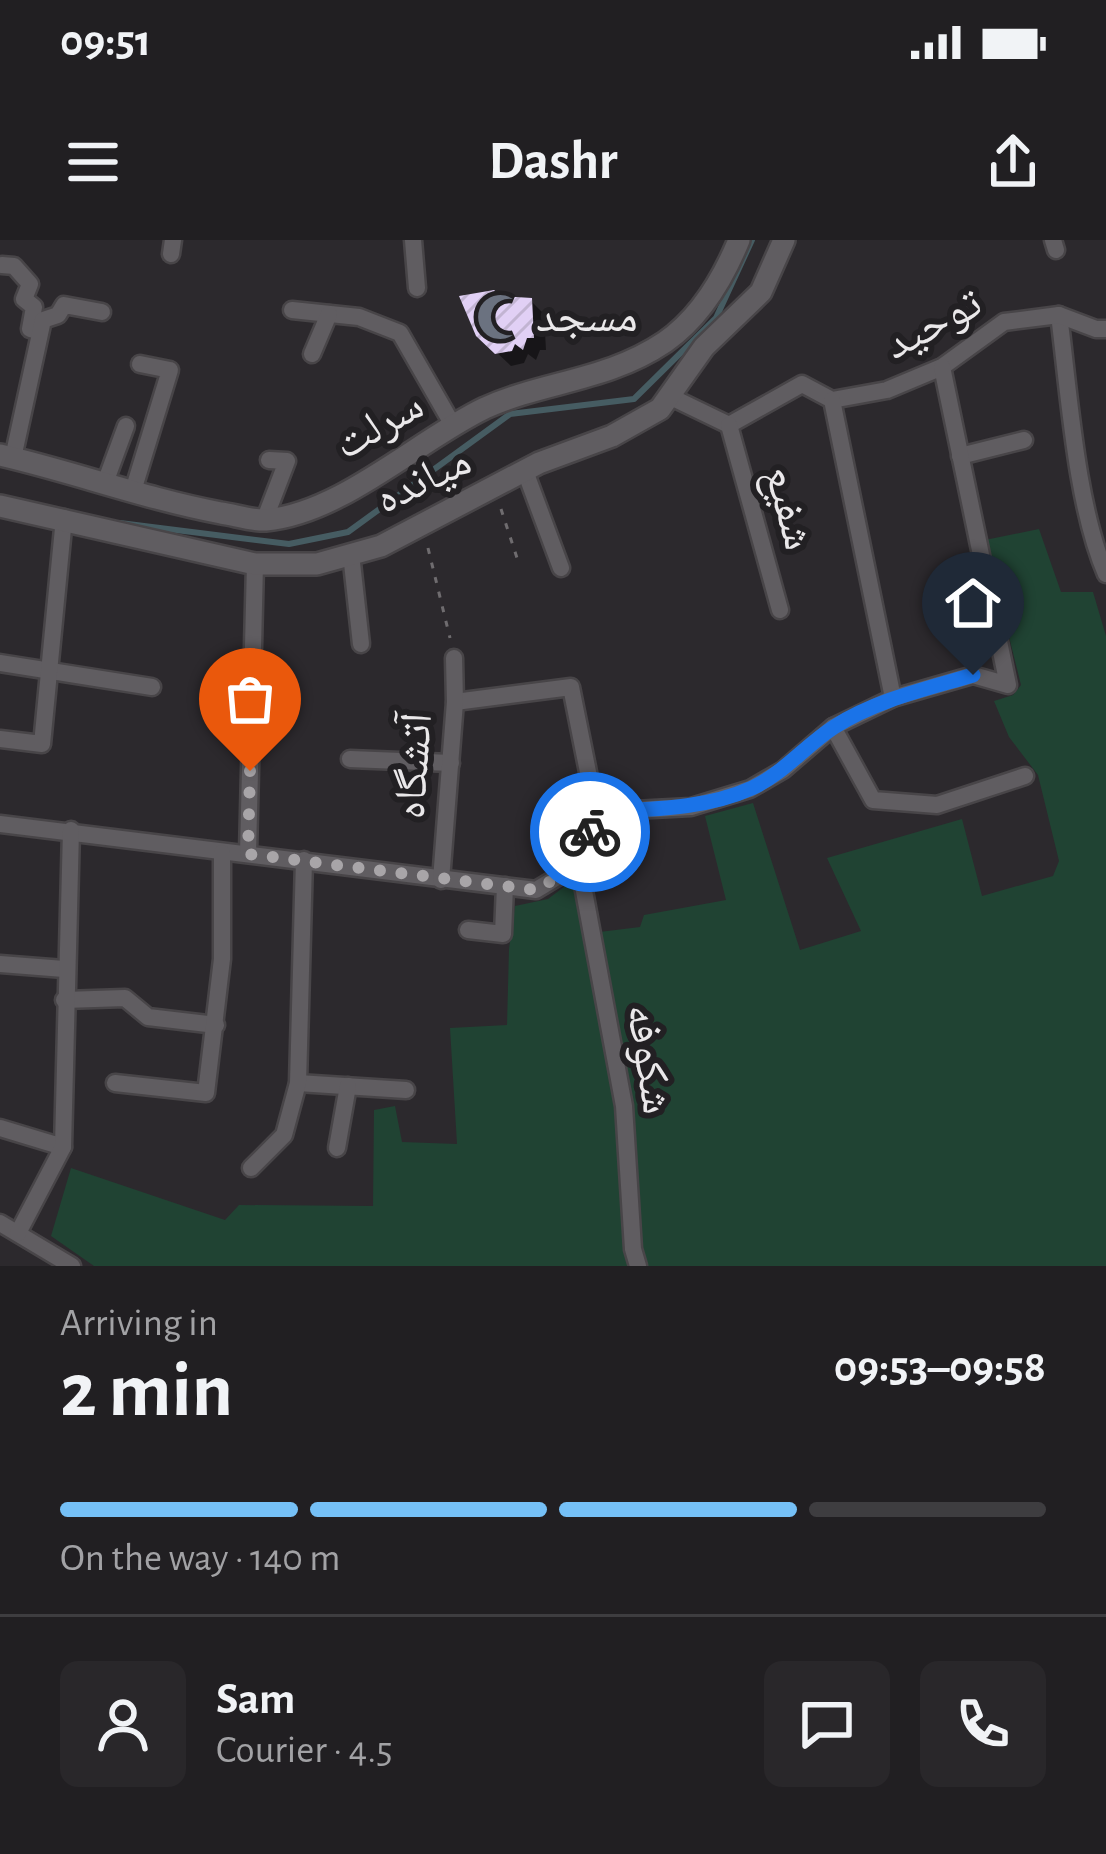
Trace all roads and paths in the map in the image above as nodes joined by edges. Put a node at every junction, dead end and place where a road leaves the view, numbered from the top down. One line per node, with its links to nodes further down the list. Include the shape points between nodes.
1 (413, 240): 5 (street)
2 (739, 240): 19 (street, سرلت, via 720,286 667,340 608,372 487,408)
3 (784, 240): 15 (street, میانده, via 761,292 704,347)
4 (2, 265): 10 (street, via 30,284 30,329)
5 (417, 288)
6 (292, 310): 8 (street)
7 (102, 312): 10 (street, via 64,305)
8 (329, 314): 12 (street); 19 (street, via 400,333)
9 (1059, 315): 11 (street, توحید); 14 (street, توحید, via 1004,322); 36 (street, via 1078,459)
10 (42, 326): 22 (street)
11 (1106, 328)
12 (312, 355)
13 (140, 364): 27 (street, via 170,370)
14 (942, 368): 16 (street, توحید); 21 (street)
15 (670, 396): 17 (street); 24 (street, میانده, via 611,436)
16 (832, 400): 17 (street, توحید, via 802,384); 43 (street)
17 (729, 425): 37 (street, شفیع)
18 (126, 426): 25 (street)
19 (454, 427): 30 (street, سرلت, via 307,509)
20 (1024, 440): 21 (street)
21 (960, 455): 43 (street, via 1008,685 973,675)
22 (7, 457): 25 (street, سرلت)
23 (269, 460): 30 (street, via 287,461)
24 (526, 471): 26 (street, میانده); 35 (street)
25 (105, 483): 27 (street, سرلت)
26 (494, 489): 31 (street, میانده); 34 (path)
27 (133, 491): 30 (street, سرلت)
28 (0, 506): 29 (street, میانده)
29 (64, 518): 33 (street, میانده); 41 (street)
30 (264, 520)
31 (423, 525): 32 (street, میانده); 39 (path)
32 (351, 554): 33 (street, میانده, via 316,564); 38 (street)
33 (254, 564): 54 (street)
34 (518, 564)
35 (561, 568)
36 (1106, 574)
37 (780, 610)
38 (362, 644)
39 (454, 658): 44 (street, آتشگاه)
40 (0, 663): 41 (street)
41 (50, 670): 42 (street); 46 (street, via 42,744)
42 (152, 687)
43 (893, 698): 45 (street)
44 (455, 702): 48 (street, آتشگاه); 50 (street, via 571,687)
45 (833, 728): 49 (street, via 873,800 938,805); 50 (street, via 750,789 692,807)
46 (0, 740)
47 (350, 759): 48 (street)
48 (451, 763): 57 (street, آتشگاه)
49 (1025, 776)
50 (596, 812): 56 (street)
51 (0, 824): 52 (street)
52 (70, 830): 53 (street); 61 (street)
53 (222, 853): 54 (street); 63 (street)
54 (248, 854): 55 (street)
55 (304, 860): 57 (street); 65 (street)
56 (579, 864): 58 (street, via 536,890); 75 (street, شکوفه, via 624,1106)
57 (441, 880): 58 (street)
58 (505, 886): 59 (street, via 503,934)
59 (468, 930)
60 (0, 964): 61 (street)
61 (64, 969): 62 (street)
62 (64, 1000): 63 (street, via 125,998 148,1017); 69 (street)
63 (216, 1025): 64 (street, via 206,1093)
64 (115, 1083)
65 (298, 1083): 66 (street); 71 (street, via 284,1135)
66 (348, 1086): 67 (street); 70 (street)
67 (406, 1090)
68 (0, 1128): 69 (street)
69 (63, 1147): 73 (street)
70 (337, 1148)
71 (251, 1168)
72 (0, 1223): 73 (street)
73 (18, 1233): 74 (street)
74 (72, 1266)
75 (638, 1266)

